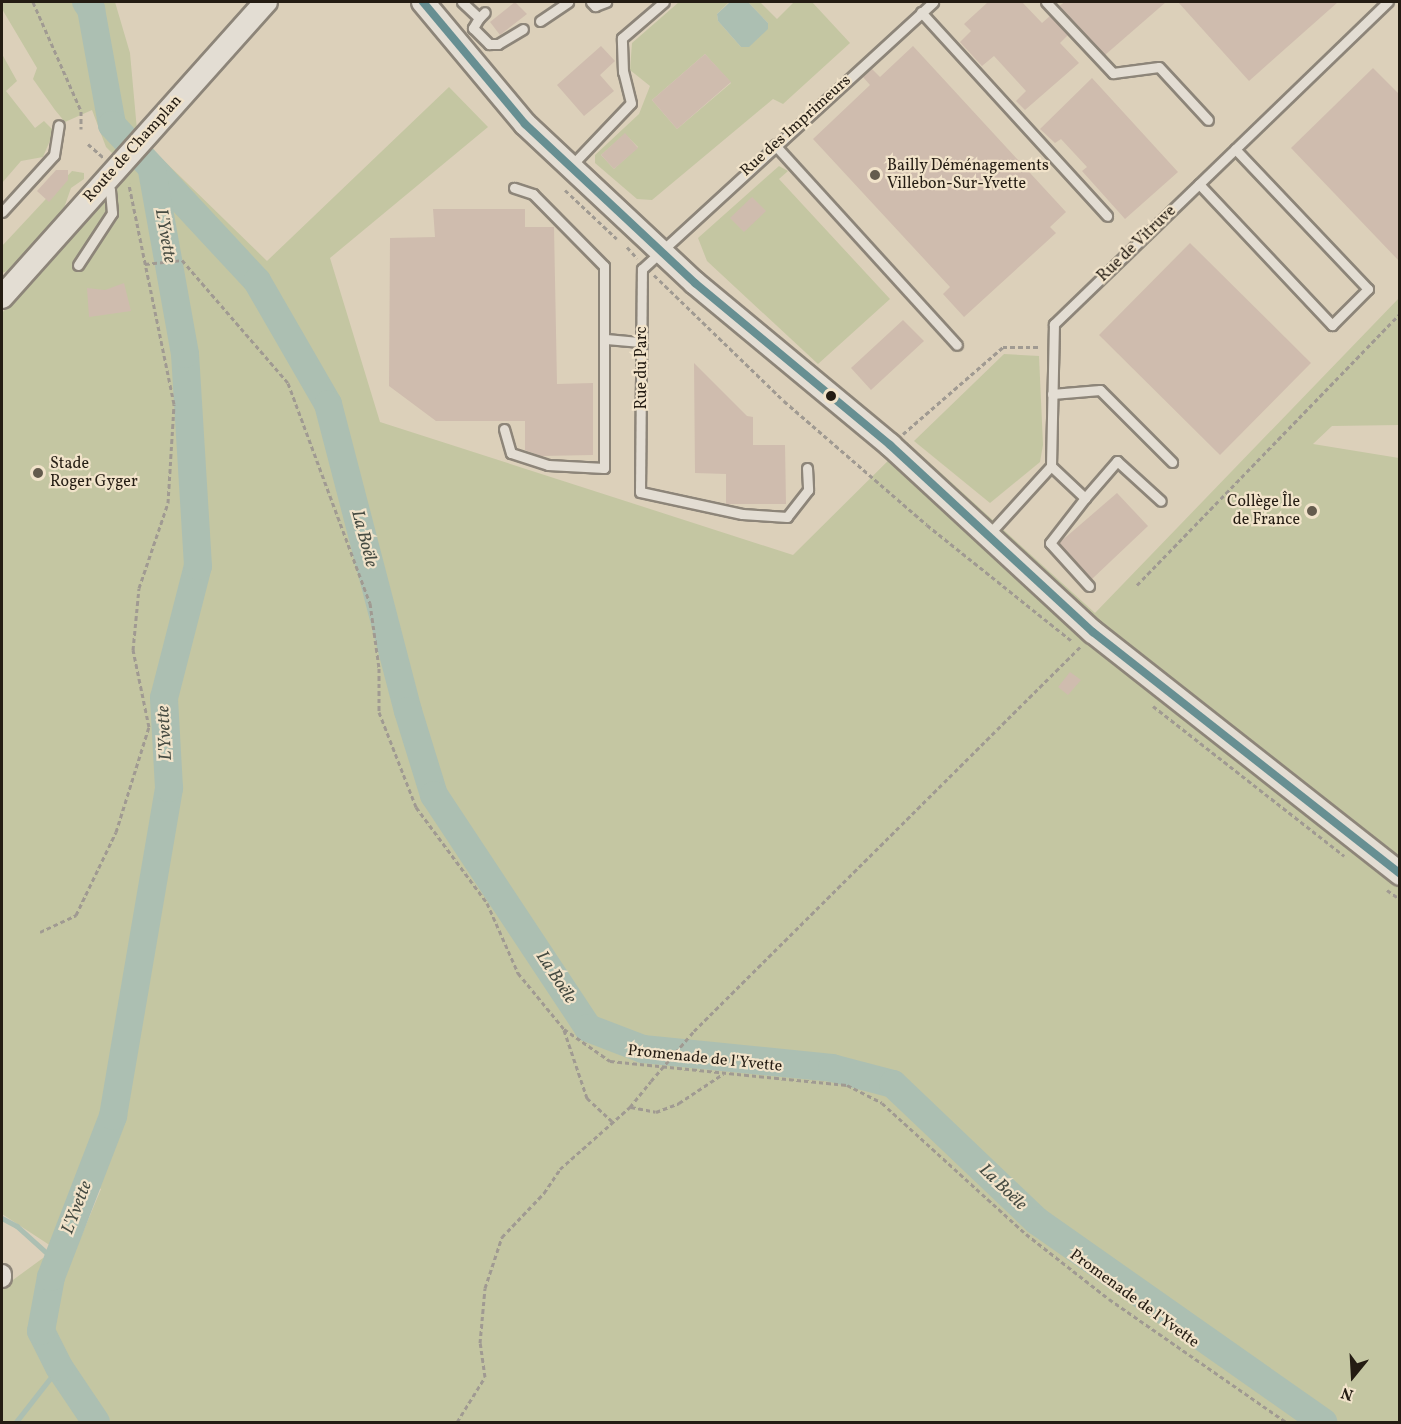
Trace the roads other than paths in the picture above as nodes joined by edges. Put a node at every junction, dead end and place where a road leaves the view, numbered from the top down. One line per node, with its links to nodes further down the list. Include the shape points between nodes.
1 (266, 2): 19 (street, Route de Champlan)
2 (423, 2): 18 (street)
3 (462, 2): 13 (lane, via 482,15 473,28 489,44 498,45)
4 (568, 2): 12 (lane)
5 (591, 2): 6 (lane, via 595,6)
6 (606, 2)
7 (664, 2): 18 (lane, via 622,38 623,72 631,103)
8 (933, 2): 11 (lane, Rue des Imprimeurs)
9 (1046, 2): 14 (lane, via 1113,73 1159,67)
10 (1388, 2): 17 (lane, Rue de Vitruve)
11 (921, 12): 16 (lane, Rue des Imprimeurs); 23 (lane)
12 (540, 21)
13 (523, 29)
14 (1208, 120)
15 (59, 125): 22 (lane, via 54,155)
16 (775, 145): 24 (lane, Rue des Imprimeurs); 29 (lane)
17 (1235, 149): 20 (lane, Rue de Vitruve); 20 (lane, via 1368,289 1332,325)
18 (563, 174): 24 (street)
19 (109, 175): 25 (lane, via 112,213); 26 (street, Route de Champlan)
20 (1199, 184): 30 (lane, Rue de Vitruve, via 1054,324)
21 (514, 188): 27 (lane, via 533,194 604,266)
22 (2, 212)
23 (1107, 216)
24 (652, 258): 28 (lane, Rue du Parc); 37 (street, via 890,445)
25 (78, 265)
26 (2, 297)
27 (605, 339): 28 (lane); 31 (lane, via 604,468 548,465 511,453)
28 (642, 342): 34 (lane, Rue du Parc, via 640,492 742,514 787,517 808,490)
29 (957, 345)
30 (1053, 394): 32 (lane, via 1100,390); 33 (lane, Rue de Vitruve)
31 (504, 429)
32 (1172, 462)
33 (1051, 466): 35 (lane); 37 (lane)
34 (807, 468)
35 (1085, 498): 36 (lane, via 1117,461); 38 (lane, via 1050,543)
36 (1161, 501)
37 (990, 533): 39 (street, via 1093,632)
38 (1089, 586)
39 (1391, 880)

